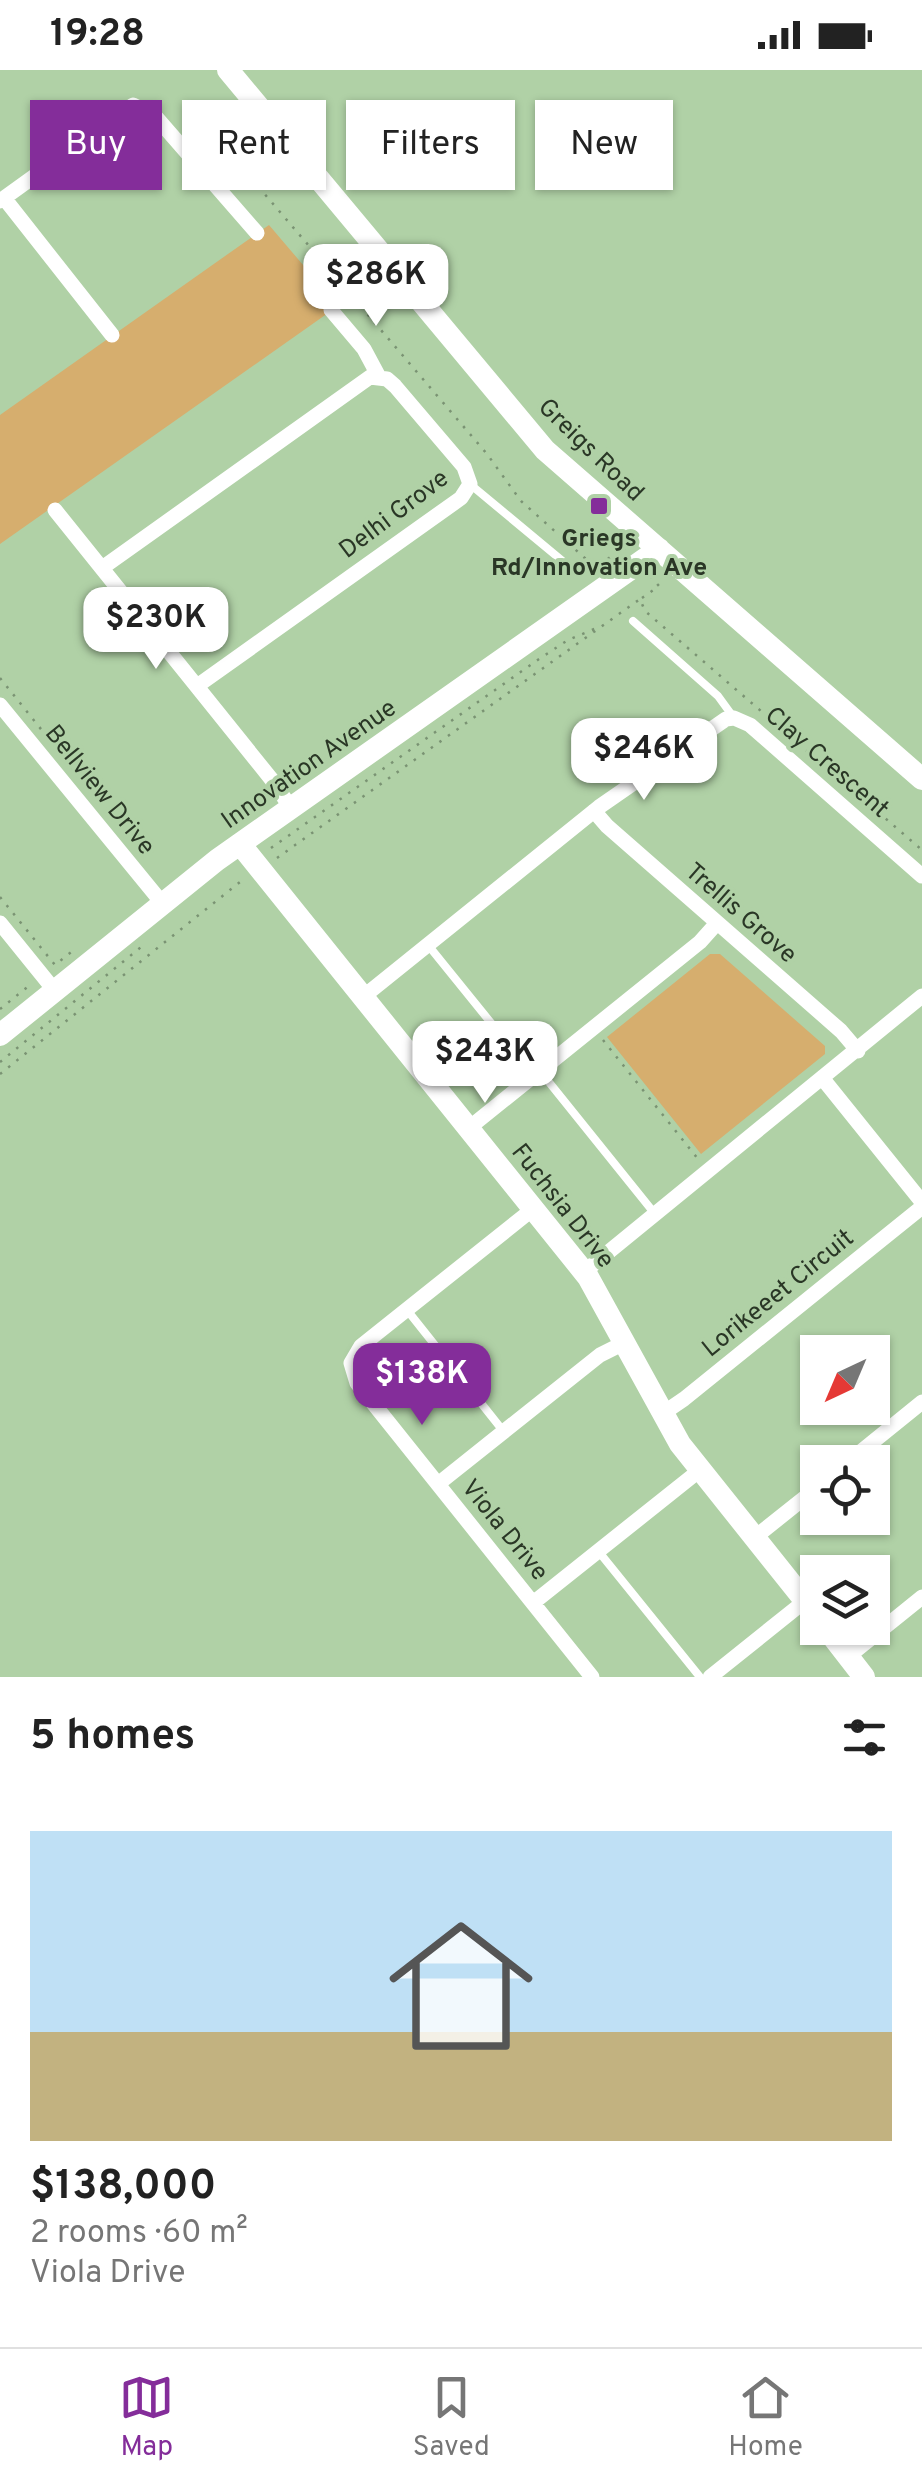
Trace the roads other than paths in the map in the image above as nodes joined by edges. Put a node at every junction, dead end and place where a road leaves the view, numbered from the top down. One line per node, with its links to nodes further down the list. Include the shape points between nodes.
1 (228, 70): 9 (street, Greigs Road, via 545,450)
2 (2, 199): 3 (street, via 133,106 154,116); 5 (street)
3 (258, 233)
4 (330, 310): 6 (street, Delhi Grove)
5 (112, 335)
6 (379, 377): 7 (street, Delhi Grove, via 395,386 464,467); 10 (street, via 360,383)
7 (470, 484): 11 (lane); 13 (street, Delhi Grove, via 461,498)
8 (55, 510): 10 (street)
9 (659, 550): 16 (street, Greigs Road); 17 (street, Innovation Avenue)
10 (102, 568): 13 (street)
11 (571, 568)
12 (634, 621): 15 (lane)
13 (197, 686): 17 (street)
14 (0, 704): 21 (street, Bellview Drive)
15 (734, 718): 18 (street, Clay Crescent); 20 (street, Clay Crescent)
16 (922, 779)
17 (292, 808): 19 (street, Innovation Avenue)
18 (594, 811): 23 (street, Trellis Grove); 24 (street, Clay Crescent)
19 (240, 844): 21 (street, Innovation Avenue); 27 (street, Fuchsia Drive)
20 (922, 876)
21 (163, 904): 25 (street, Innovation Avenue)
22 (0, 923): 25 (street)
23 (717, 923): 29 (street, Trellis Grove); 30 (street)
24 (428, 945): 27 (street, Clay Crescent); 30 (lane)
25 (48, 984): 28 (street, Innovation Avenue)
26 (922, 996): 29 (street)
27 (363, 997): 32 (street, Fuchsia Drive)
28 (0, 1036)
29 (858, 1051): 31 (street)
30 (537, 1073): 32 (street); 35 (lane)
31 (823, 1079): 33 (street); 35 (street)
32 (469, 1128): 34 (street, Fuchsia Drive)
33 (922, 1205): 40 (street, Lorikeeet Circuit)
34 (534, 1209): 36 (street, Fuchsia Drive); 37 (street, Viola Drive)
35 (656, 1214): 36 (street)
36 (584, 1272): 38 (street, Fuchsia Drive)
37 (406, 1310): 41 (lane); 44 (street, Viola Drive, via 354,1354 353,1376)
38 (624, 1343): 40 (street, Fuchsia Drive); 41 (street)
39 (922, 1402): 42 (street)
40 (662, 1414): 43 (street, Fuchsia Drive)
41 (504, 1432): 44 (street)
42 (869, 1445)
43 (700, 1470): 46 (street, Fuchsia Drive); 47 (street)
44 (438, 1484): 50 (street, Viola Drive)
45 (800, 1501): 46 (street)
46 (754, 1538): 48 (street, Fuchsia Drive)
47 (598, 1550): 50 (street); 55 (lane)
48 (800, 1596)
49 (922, 1597): 53 (street)
50 (533, 1603): 54 (street, Viola Drive)
51 (800, 1617): 56 (street)
52 (840, 1645): 53 (street)
53 (849, 1656): 57 (street)
54 (592, 1677)
55 (700, 1677)
56 (710, 1677)
57 (864, 1677)

